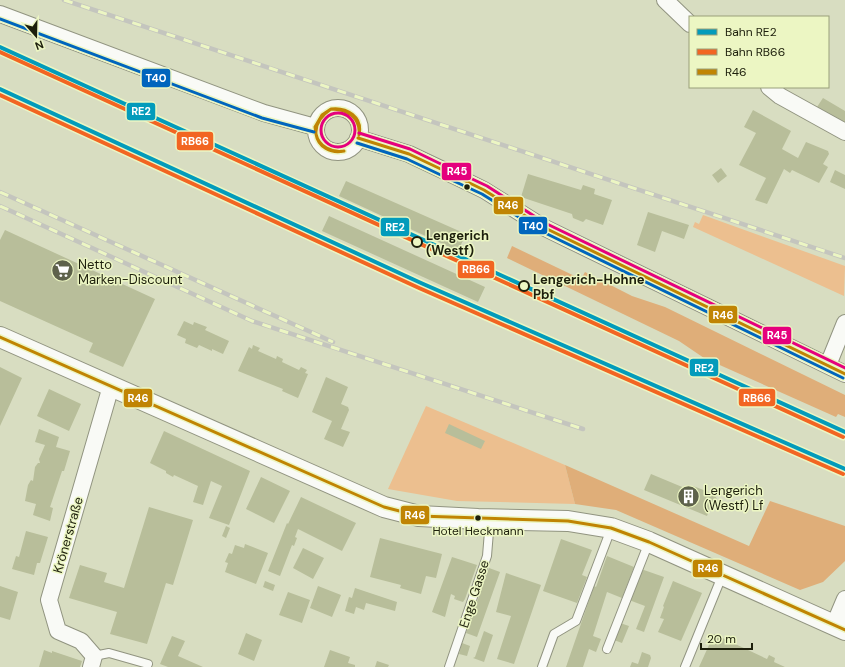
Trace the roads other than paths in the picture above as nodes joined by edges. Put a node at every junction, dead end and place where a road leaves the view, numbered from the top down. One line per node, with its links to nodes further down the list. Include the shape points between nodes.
1 (665, 0): 3 (street)
2 (0, 14): 5 (street, via 264,113)
3 (689, 23)
4 (770, 88): 6 (street)
5 (316, 127): 7 (street, via 318,141 322,146 335,152 349,149); 7 (street, via 324,112 339,108 348,110 358,122)
6 (845, 132)
7 (358, 138): 10 (street, via 409,154 447,172 484,190 543,227)
8 (845, 323): 10 (street)
9 (0, 337): 12 (street)
10 (828, 365): 11 (street)
11 (845, 374)
12 (111, 386): 13 (street, via 384,508 419,516); 20 (street, Krönerstraße, via 49,600 58,631 81,641)
13 (490, 519): 14 (street, via 568,521); 22 (lane, Enge Gasse, via 487,556)
14 (611, 528): 15 (street); 23 (lane, via 576,621 554,634)
15 (649, 542): 16 (street); 19 (lane)
16 (722, 576): 18 (street); 24 (lane)
17 (845, 599): 18 (street)
18 (839, 628)
19 (607, 648)
20 (92, 662): 21 (lane, via 109,653)
21 (148, 664)
22 (449, 667)
23 (542, 667)
24 (685, 667)

